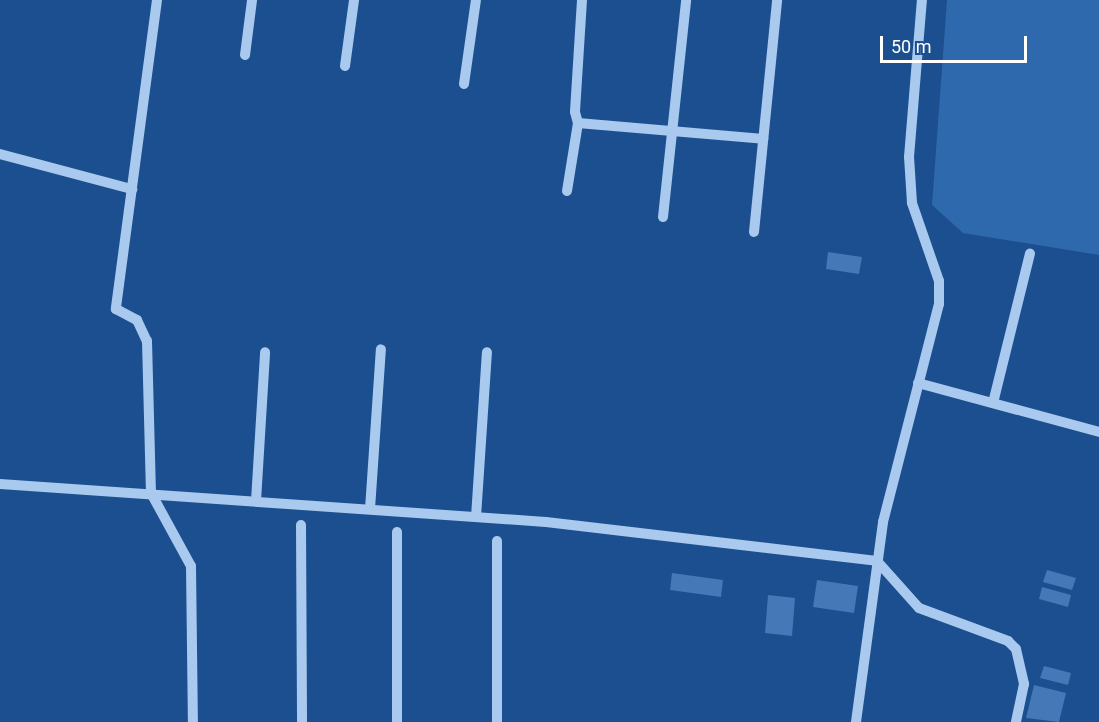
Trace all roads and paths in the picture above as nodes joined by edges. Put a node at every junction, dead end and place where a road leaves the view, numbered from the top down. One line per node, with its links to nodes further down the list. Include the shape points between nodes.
1 (157, 0): 16 (street)
2 (252, 0): 9 (street)
3 (354, 0): 10 (street)
4 (476, 0): 11 (street)
5 (582, 0): 12 (street)
6 (686, 0): 13 (street)
7 (777, 0): 14 (street)
8 (922, 0): 24 (street, via 909,157 912,203 939,281 939,304)
9 (245, 55)
10 (345, 66)
11 (464, 84)
12 (578, 123): 13 (street); 17 (street)
13 (672, 132): 14 (street); 18 (street)
14 (764, 139): 19 (street)
15 (0, 154): 16 (street)
16 (132, 189): 28 (street, via 116,309 137,320 147,341)
17 (567, 191)
18 (663, 217)
19 (754, 232)
20 (1030, 254): 25 (street)
21 (381, 349): 30 (street)
22 (265, 352): 29 (street)
23 (487, 352): 31 (street)
24 (918, 383): 25 (street); 35 (street, via 883,522)
25 (993, 403): 26 (street)
26 (1099, 432)
27 (0, 484): 28 (street)
28 (151, 493): 29 (street); 36 (street, via 191,566)
29 (256, 501): 30 (street)
30 (370, 509): 31 (street)
31 (476, 517): 35 (street)
32 (301, 525): 37 (street)
33 (397, 532): 38 (street)
34 (497, 541): 39 (street)
35 (878, 561): 40 (street); 41 (street, via 919,608 1008,641 1016,649 1024,684)
36 (193, 722)
37 (302, 722)
38 (397, 722)
39 (497, 722)
40 (856, 722)
41 (1016, 722)

